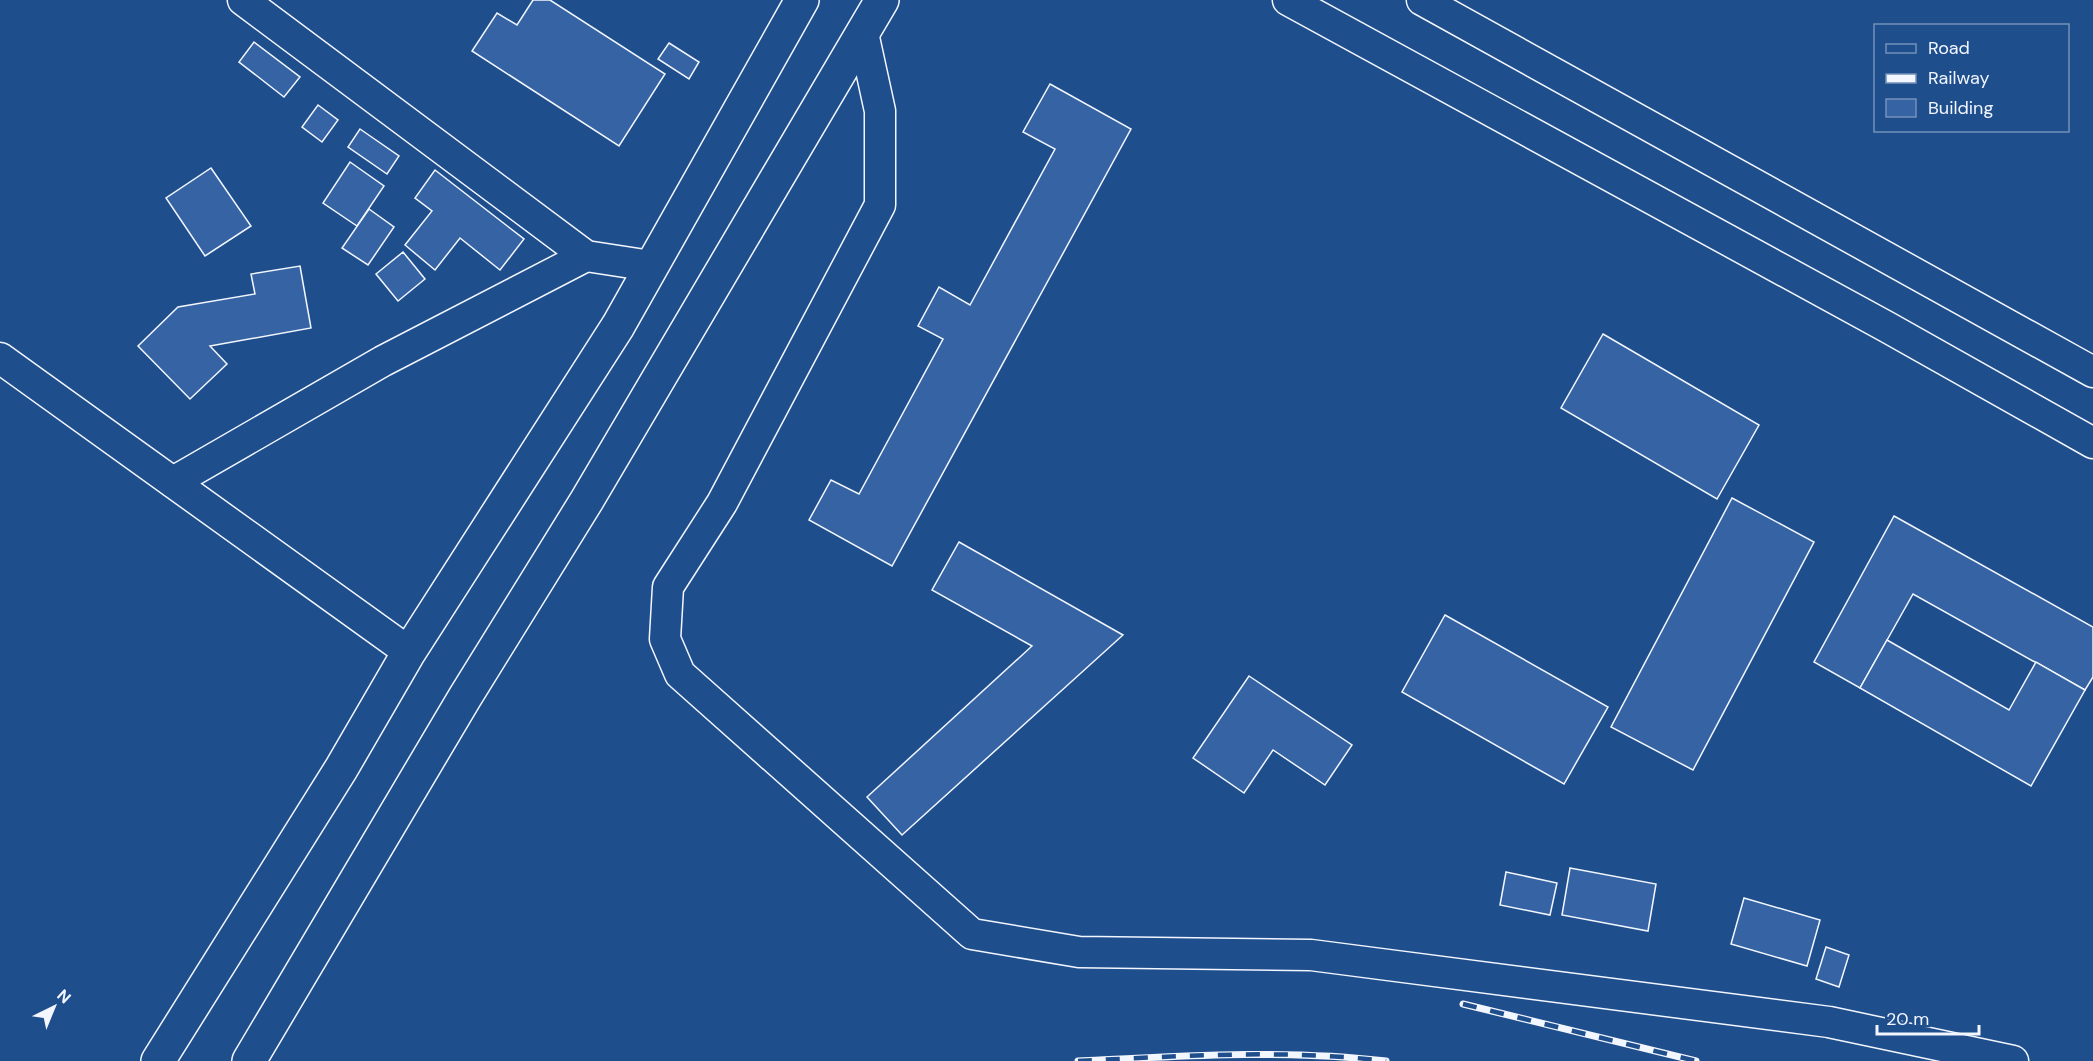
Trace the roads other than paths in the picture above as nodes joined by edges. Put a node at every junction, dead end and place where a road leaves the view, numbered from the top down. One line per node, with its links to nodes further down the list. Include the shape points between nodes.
1 (243, 0): 7 (street)
2 (802, 0): 8 (highway)
3 (882, 0): 6 (highway)
4 (1288, 0): 11 (street)
5 (1422, 0): 10 (street)
6 (863, 33): 15 (highway); 16 (street, via 880,111 880,206 722,503 668,587 664,639 680,674 876,851 972,934 1079,952 1311,955 1829,1022)
7 (586, 256): 8 (street); 12 (street, via 383,361)
8 (651, 266): 13 (highway, via 587,376)
9 (0, 358): 12 (street)
10 (2093, 372)
11 (2093, 443)
12 (173, 482): 13 (street)
13 (410, 652): 14 (highway)
14 (158, 1061)
15 (249, 1061)
16 (2013, 1061)

